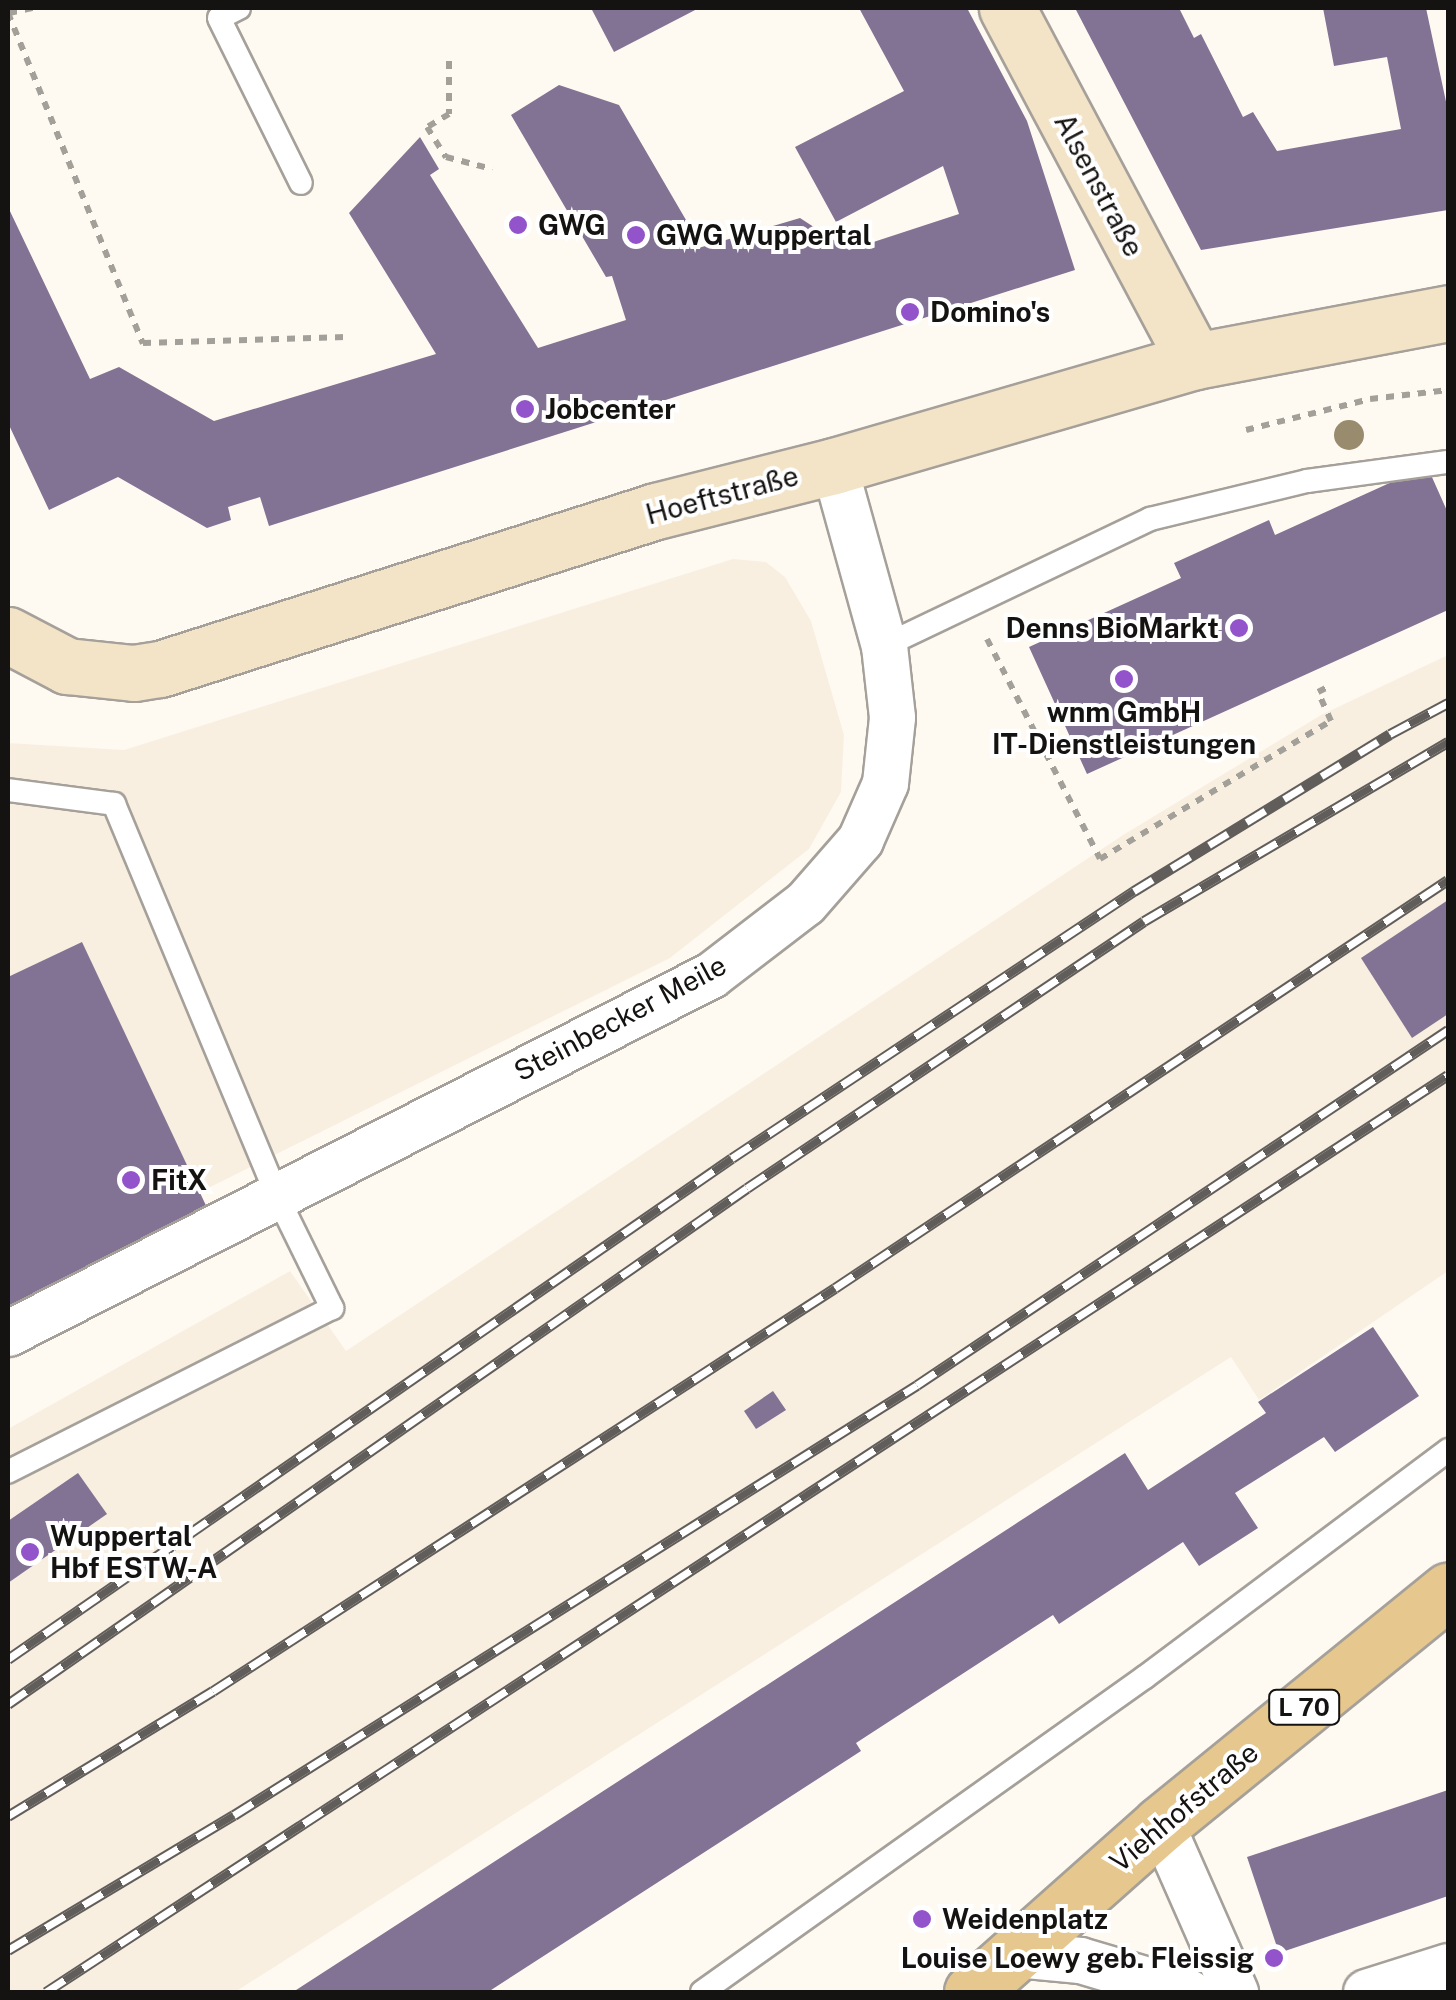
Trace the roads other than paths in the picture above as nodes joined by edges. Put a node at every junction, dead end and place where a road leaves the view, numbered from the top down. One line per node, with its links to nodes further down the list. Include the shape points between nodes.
1 (239, 8): 3 (lane, via 219,18)
2 (1007, 8): 5 (main road, Alsenstraße)
3 (301, 182)
4 (1448, 313): 5 (main road, Hoeftstraße)
5 (1195, 361): 7 (main road, Hoeftstraße)
6 (1448, 462): 9 (lane, via 1307,482 1150,520)
7 (834, 466): 8 (main road, Hoeftstraße, via 656,511 160,669 68,666); 9 (street, Steinbecker Meile)
8 (8, 635)
9 (884, 646): 11 (street, Steinbecker Meile, via 892,717 885,784 860,840 806,902 710,975)
10 (8, 790): 11 (lane, via 114,804)
11 (277, 1196): 12 (street, Steinbecker Meile); 14 (lane, via 332,1308)
12 (8, 1333)
13 (1448, 1450): 19 (lane, via 1145,1677)
14 (8, 1472)
15 (1448, 1591): 16 (main road, Viehhofstraße / L 70)
16 (1160, 1824): 17 (main road, Viehhofstraße / L 70); 22 (street)
17 (1016, 1954): 20 (main road, Viehhofstraße / L 70); 21 (street, via 1080,1960)
18 (1448, 1966): 23 (street)
19 (702, 1992)
20 (972, 1992)
21 (1188, 1992)
22 (1234, 1992)
23 (1366, 1992)

